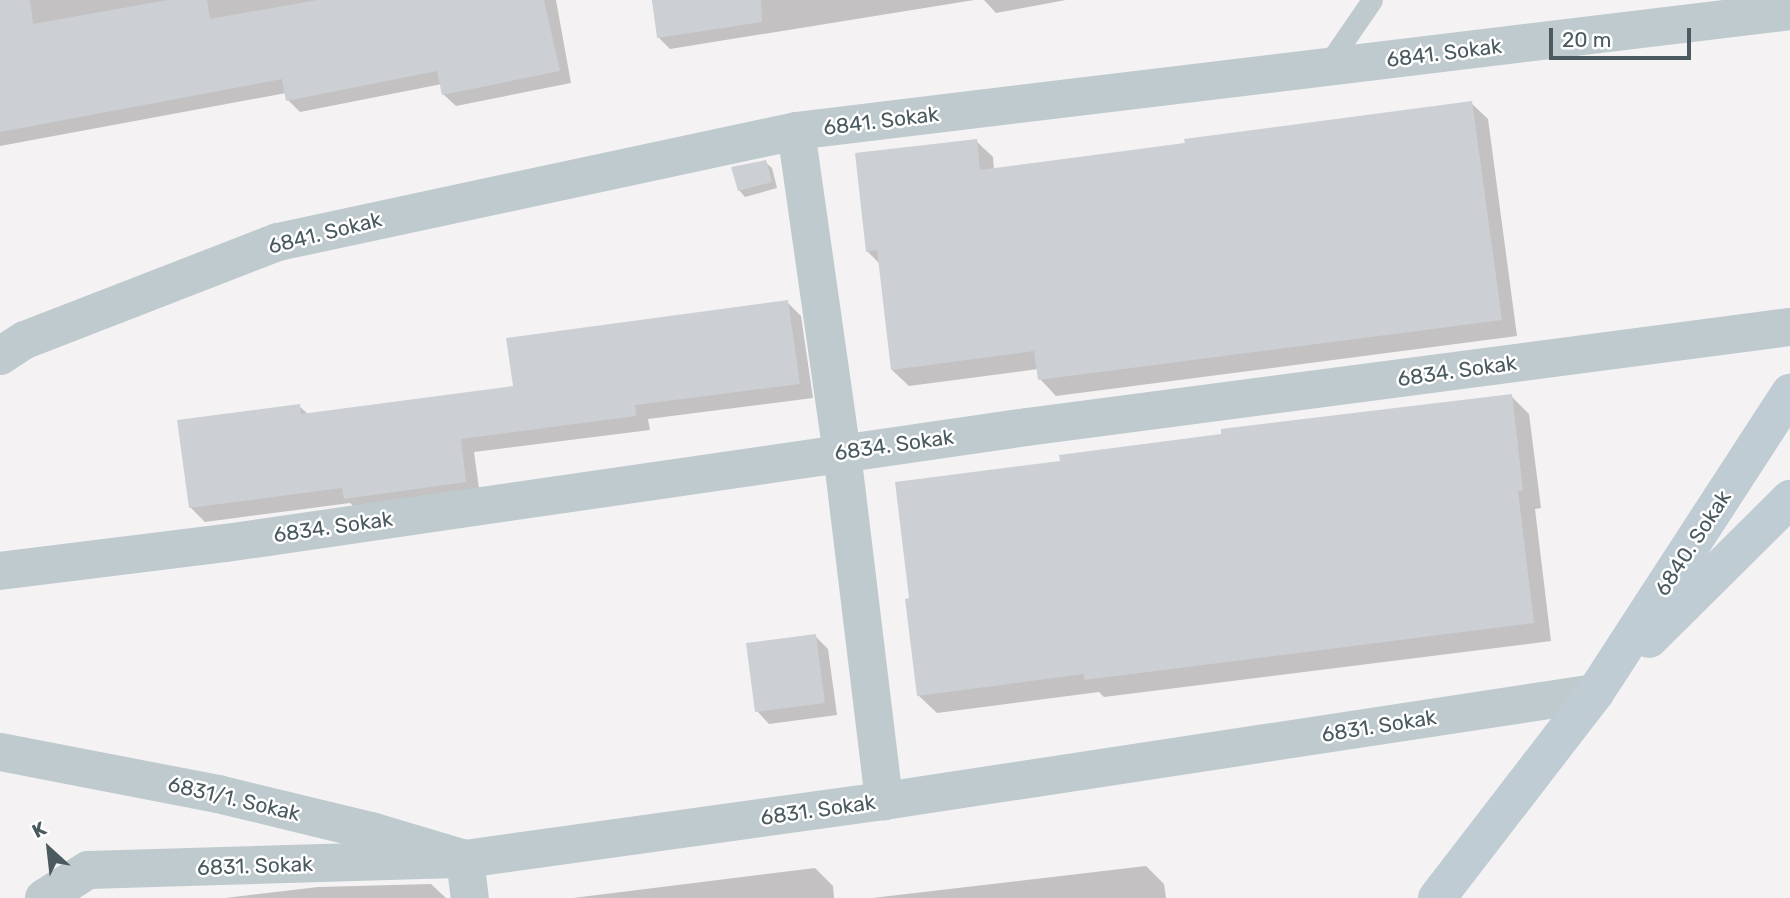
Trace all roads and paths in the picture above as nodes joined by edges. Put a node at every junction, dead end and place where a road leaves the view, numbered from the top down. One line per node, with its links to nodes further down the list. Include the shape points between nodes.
1 (1372, 0): 4 (lane)
2 (1724, 9): 3 (street, 6841. Sokak); 4 (street, 6841. Sokak)
3 (1790, 11)
4 (1326, 67): 5 (street, 6841. Sokak)
5 (796, 131): 7 (street, 6841. Sokak, via 278,242 25,340); 9 (street)
6 (1790, 327): 9 (street, 6834. Sokak)
7 (0, 356)
8 (1790, 393): 12 (street, 6840. Sokak)
9 (842, 453): 11 (street, 6834. Sokak, via 226,543); 14 (street)
10 (1790, 499): 12 (street, 6840. Sokak)
11 (0, 571)
12 (1595, 693): 14 (street, 6831. Sokak); 18 (street, 6840. Sokak)
13 (0, 752): 15 (street, 6831/1. Sokak, via 218,794)
14 (884, 801): 15 (street, 6831. Sokak)
15 (465, 859): 16 (street, 6831. Sokak, via 88,870); 17 (street)
16 (44, 898)
17 (470, 898)
18 (1437, 898)

